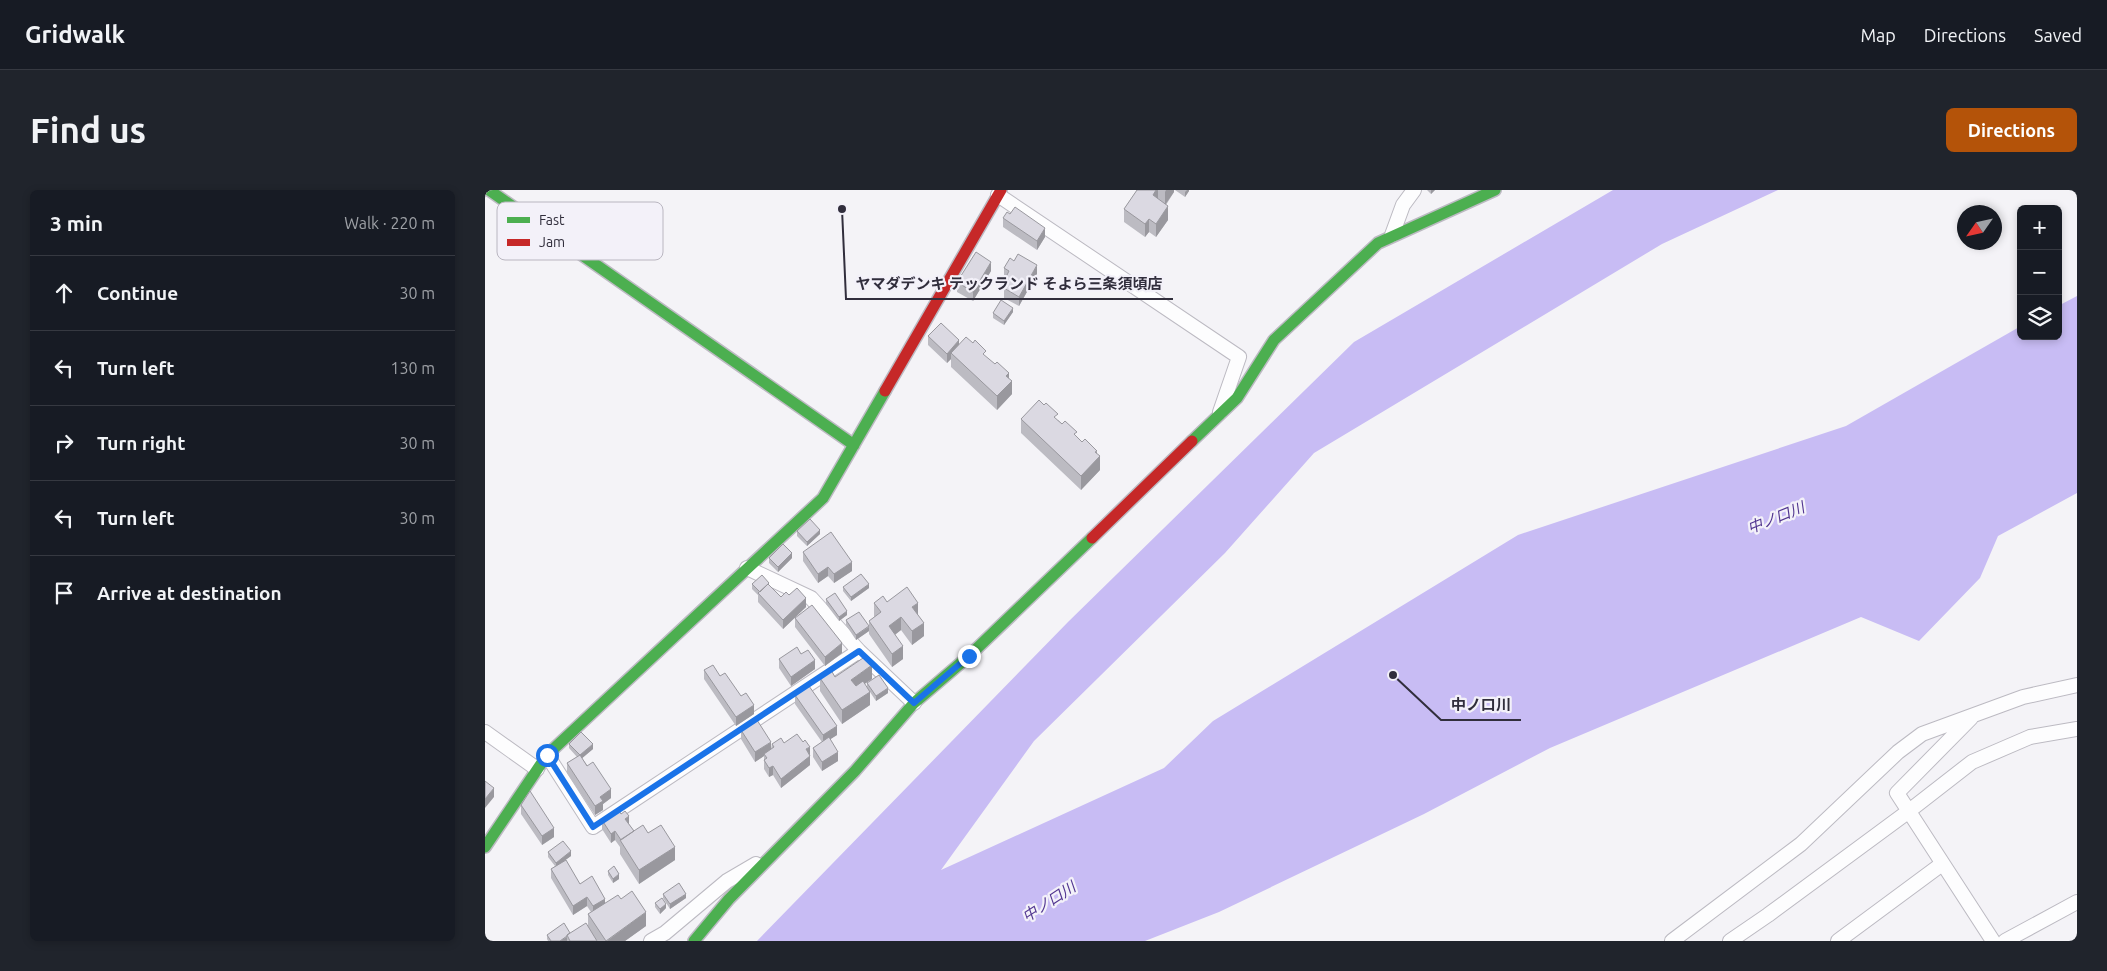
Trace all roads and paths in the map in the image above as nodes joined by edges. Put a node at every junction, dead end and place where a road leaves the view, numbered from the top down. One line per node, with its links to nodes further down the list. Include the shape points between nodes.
1 (489, 190): 5 (street)
2 (1414, 190): 6 (street, via 1403,205)
3 (1495, 190): 6 (street)
4 (1000, 192): 8 (street, via 1239,357); 9 (street)
5 (506, 202)
6 (1392, 235): 8 (street, via 1378,243 1274,340 1237,398)
7 (589, 260): 9 (street)
8 (1218, 417): 13 (street, via 976,649)
9 (854, 445): 10 (street, via 823,498)
10 (747, 568): 11 (street, via 811,598); 17 (street)
11 (859, 651): 13 (street); 17 (street, via 593,827)
12 (2077, 685): 14 (street, via 2023,697)
13 (914, 703): 21 (street, via 855,771)
14 (1973, 716): 19 (street, via 1897,793); 26 (street, via 1922,734 1898,752 1801,844)
15 (2077, 729): 19 (street, via 2030,737 1972,762)
16 (485, 732): 18 (street)
17 (547, 755): 18 (street)
18 (537, 769): 20 (street)
19 (1909, 811): 22 (street); 27 (street)
20 (485, 847)
21 (768, 857): 24 (street, via 727,881); 25 (street)
22 (1942, 864): 28 (street); 29 (street)
23 (2077, 902): 30 (street)
24 (651, 941)
25 (694, 941)
26 (1672, 941)
27 (1730, 941)
28 (1838, 941)
29 (1993, 941)
30 (2005, 941)

